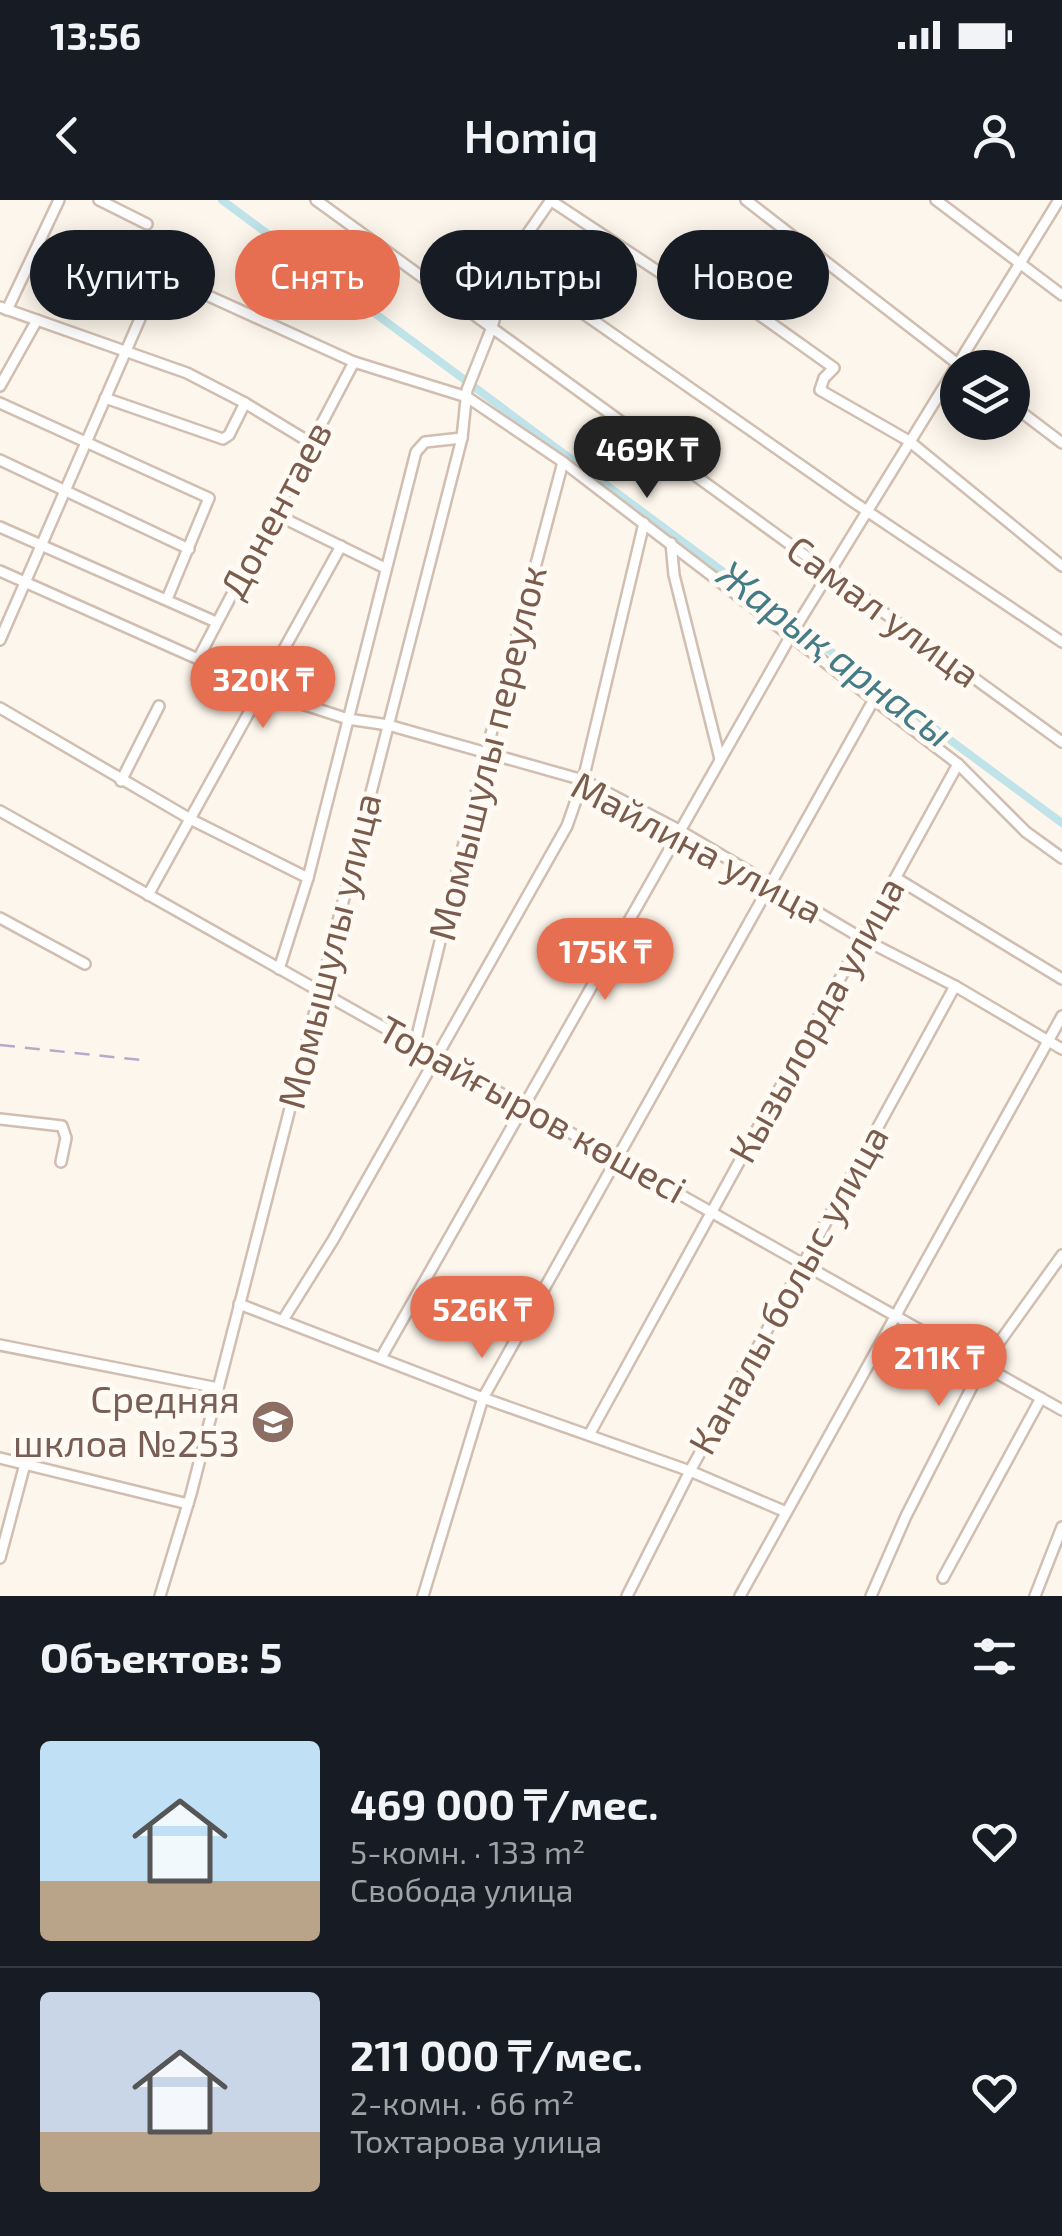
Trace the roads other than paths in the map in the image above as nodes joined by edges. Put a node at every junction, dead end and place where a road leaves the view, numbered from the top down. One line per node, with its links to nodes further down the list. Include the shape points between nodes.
1 (58, 200): 12 (street)
2 (99, 200): 8 (street)
3 (316, 200): 17 (street, Самал улица)
4 (550, 200): 9 (street, Момышулы улица); 30 (street, via 700,299 740,301 834,368 820,390)
5 (746, 200): 19 (street)
6 (936, 200): 10 (street)
7 (1058, 200): 10 (street)
8 (147, 224)
9 (530, 230)
10 (1018, 264): 11 (street); 20 (street)
11 (1062, 295)
12 (3, 309): 13 (street)
13 (30, 318)
14 (37, 320): 18 (street); 22 (street)
15 (494, 320): 17 (street, Момышулы улица)
16 (593, 320): 37 (street)
17 (492, 327): 23 (street, Момышулы улица); 48 (street, Самал улица)
18 (128, 350): 21 (street, via 156,282 170,278); 25 (street); 27 (street)
19 (941, 350)
20 (969, 350)
21 (354, 362): 23 (street); 32 (street, Донентаев)
22 (0, 386)
23 (467, 393): 29 (street, Момышулы улица); 35 (street)
24 (940, 395): 30 (street)
25 (105, 398): 27 (street, via 223,439); 31 (street)
26 (0, 403): 31 (street)
27 (245, 403): 32 (street)
28 (1030, 419): 33 (street)
29 (462, 438): 46 (street, via 425,442 416,452); 61 (street, Момышулы улица)
30 (909, 441): 37 (street); 45 (street)
31 (84, 443): 36 (street); 44 (street, via 209,498)
32 (311, 443): 38 (street, Донентаев)
33 (1062, 443)
34 (0, 460): 36 (street)
35 (563, 462): 39 (street); 63 (street, Момышулы переулок)
36 (64, 490): 42 (street); 44 (street)
37 (867, 510): 48 (street); 54 (street)
38 (274, 514): 43 (street); 51 (street, Донентаев)
39 (644, 524): 41 (street); 66 (street)
40 (0, 527): 42 (street)
41 (670, 543): 52 (street); 64 (street)
42 (41, 546): 49 (street); 50 (street)
43 (341, 546): 46 (street); 56 (street)
44 (189, 550): 50 (street)
45 (1062, 566)
46 (386, 568): 60 (street)
47 (0, 572): 49 (street, Майлина улица)
48 (825, 578): 52 (street); 62 (street, Самал улица)
49 (25, 582): 53 (street); 55 (street, Майлина улица)
50 (167, 600): 51 (street)
51 (216, 622): 55 (street, Донентаев)
52 (792, 634): 57 (street); 64 (street)
53 (0, 639)
54 (1062, 642)
55 (198, 659): 56 (street, Майлина улица)
56 (262, 691): 60 (street, Майлина улица); 69 (street)
57 (873, 701): 65 (street); 74 (street)
58 (159, 706): 67 (street)
59 (0, 708): 67 (street)
60 (348, 719): 61 (street, Майлина улица); 72 (street)
61 (388, 725): 63 (street, Майлина улица); 82 (street, Момышулы улица)
62 (1062, 742)
63 (486, 753): 66 (street, Майлина улица); 85 (street, Момышулы переулок)
64 (720, 758): 70 (street)
65 (958, 764): 71 (street); 73 (street, Кызылорда улица)
66 (583, 780): 70 (street, Майлина улица); 87 (street, via 540,878)
67 (121, 781): 69 (street)
68 (0, 811): 75 (street, Торайғыров көшесі)
69 (192, 820): 72 (street); 75 (street)
70 (679, 830): 74 (street, Майлина улица); 88 (street)
71 (1062, 858)
72 (308, 878): 79 (street)
73 (896, 878): 77 (street, Кызылорда улица); 80 (street)
74 (772, 884): 77 (street, Майлина улица); 90 (street)
75 (148, 895): 79 (street, Торайғыров көшесі)
76 (0, 918): 78 (street)
77 (863, 939): 81 (street, Майлина улица); 92 (street, Кызылорда улица)
78 (84, 964)
79 (279, 969): 82 (street, Торайғыров көшесі)
80 (1062, 979)
81 (955, 986): 84 (street, Майлина улица); 94 (street, Каналы болыс улица)
82 (319, 990): 85 (street, Торайғыров көшесі); 95 (street, Момышулы улица)
83 (1062, 1016): 84 (street)
84 (1049, 1042): 86 (street, Майлина улица); 96 (street)
85 (415, 1044): 87 (street, Торайғыров көшесі)
86 (1062, 1050)
87 (436, 1056): 88 (street, Торайғыров көшесі); 97 (street)
88 (526, 1106): 90 (street, Торайғыров көшесі); 99 (street)
89 (0, 1119): 91 (street, via 62,1126)
90 (620, 1158): 92 (street, Торайғыров көшесі); 102 (street)
91 (61, 1162)
92 (711, 1210): 94 (street, Торайғыров көшесі); 105 (street, Кызылорда улица)
93 (1062, 1254): 100 (street)
94 (803, 1263): 96 (street, Торайғыров көшесі); 108 (street, Каналы болыс улица)
95 (239, 1304): 97 (street); 101 (street, Момышулы улица)
96 (894, 1315): 100 (street, Торайғыров көшесі); 110 (street)
97 (283, 1320): 99 (street)
98 (0, 1345): 101 (street)
99 (382, 1356): 102 (street)
100 (983, 1366): 103 (street, Торайғыров көшесі); 118 (street)
101 (218, 1388): 109 (street, Момышулы улица)
102 (483, 1398): 105 (street); 115 (street)
103 (1041, 1398): 104 (street, Торайғыров көшесі); 113 (street)
104 (1062, 1410)
105 (589, 1435): 108 (street)
106 (0, 1458): 107 (street)
107 (26, 1464): 109 (street); 112 (street)
108 (690, 1472): 110 (street); 116 (street, Каналы болыс улица)
109 (188, 1504): 114 (street, Момышулы улица)
110 (786, 1512): 117 (street)
111 (1062, 1527): 119 (street)
112 (0, 1558)
113 (942, 1578)
114 (160, 1596)
115 (423, 1596)
116 (628, 1596)
117 (740, 1596)
118 (871, 1596)
119 (1036, 1596)

